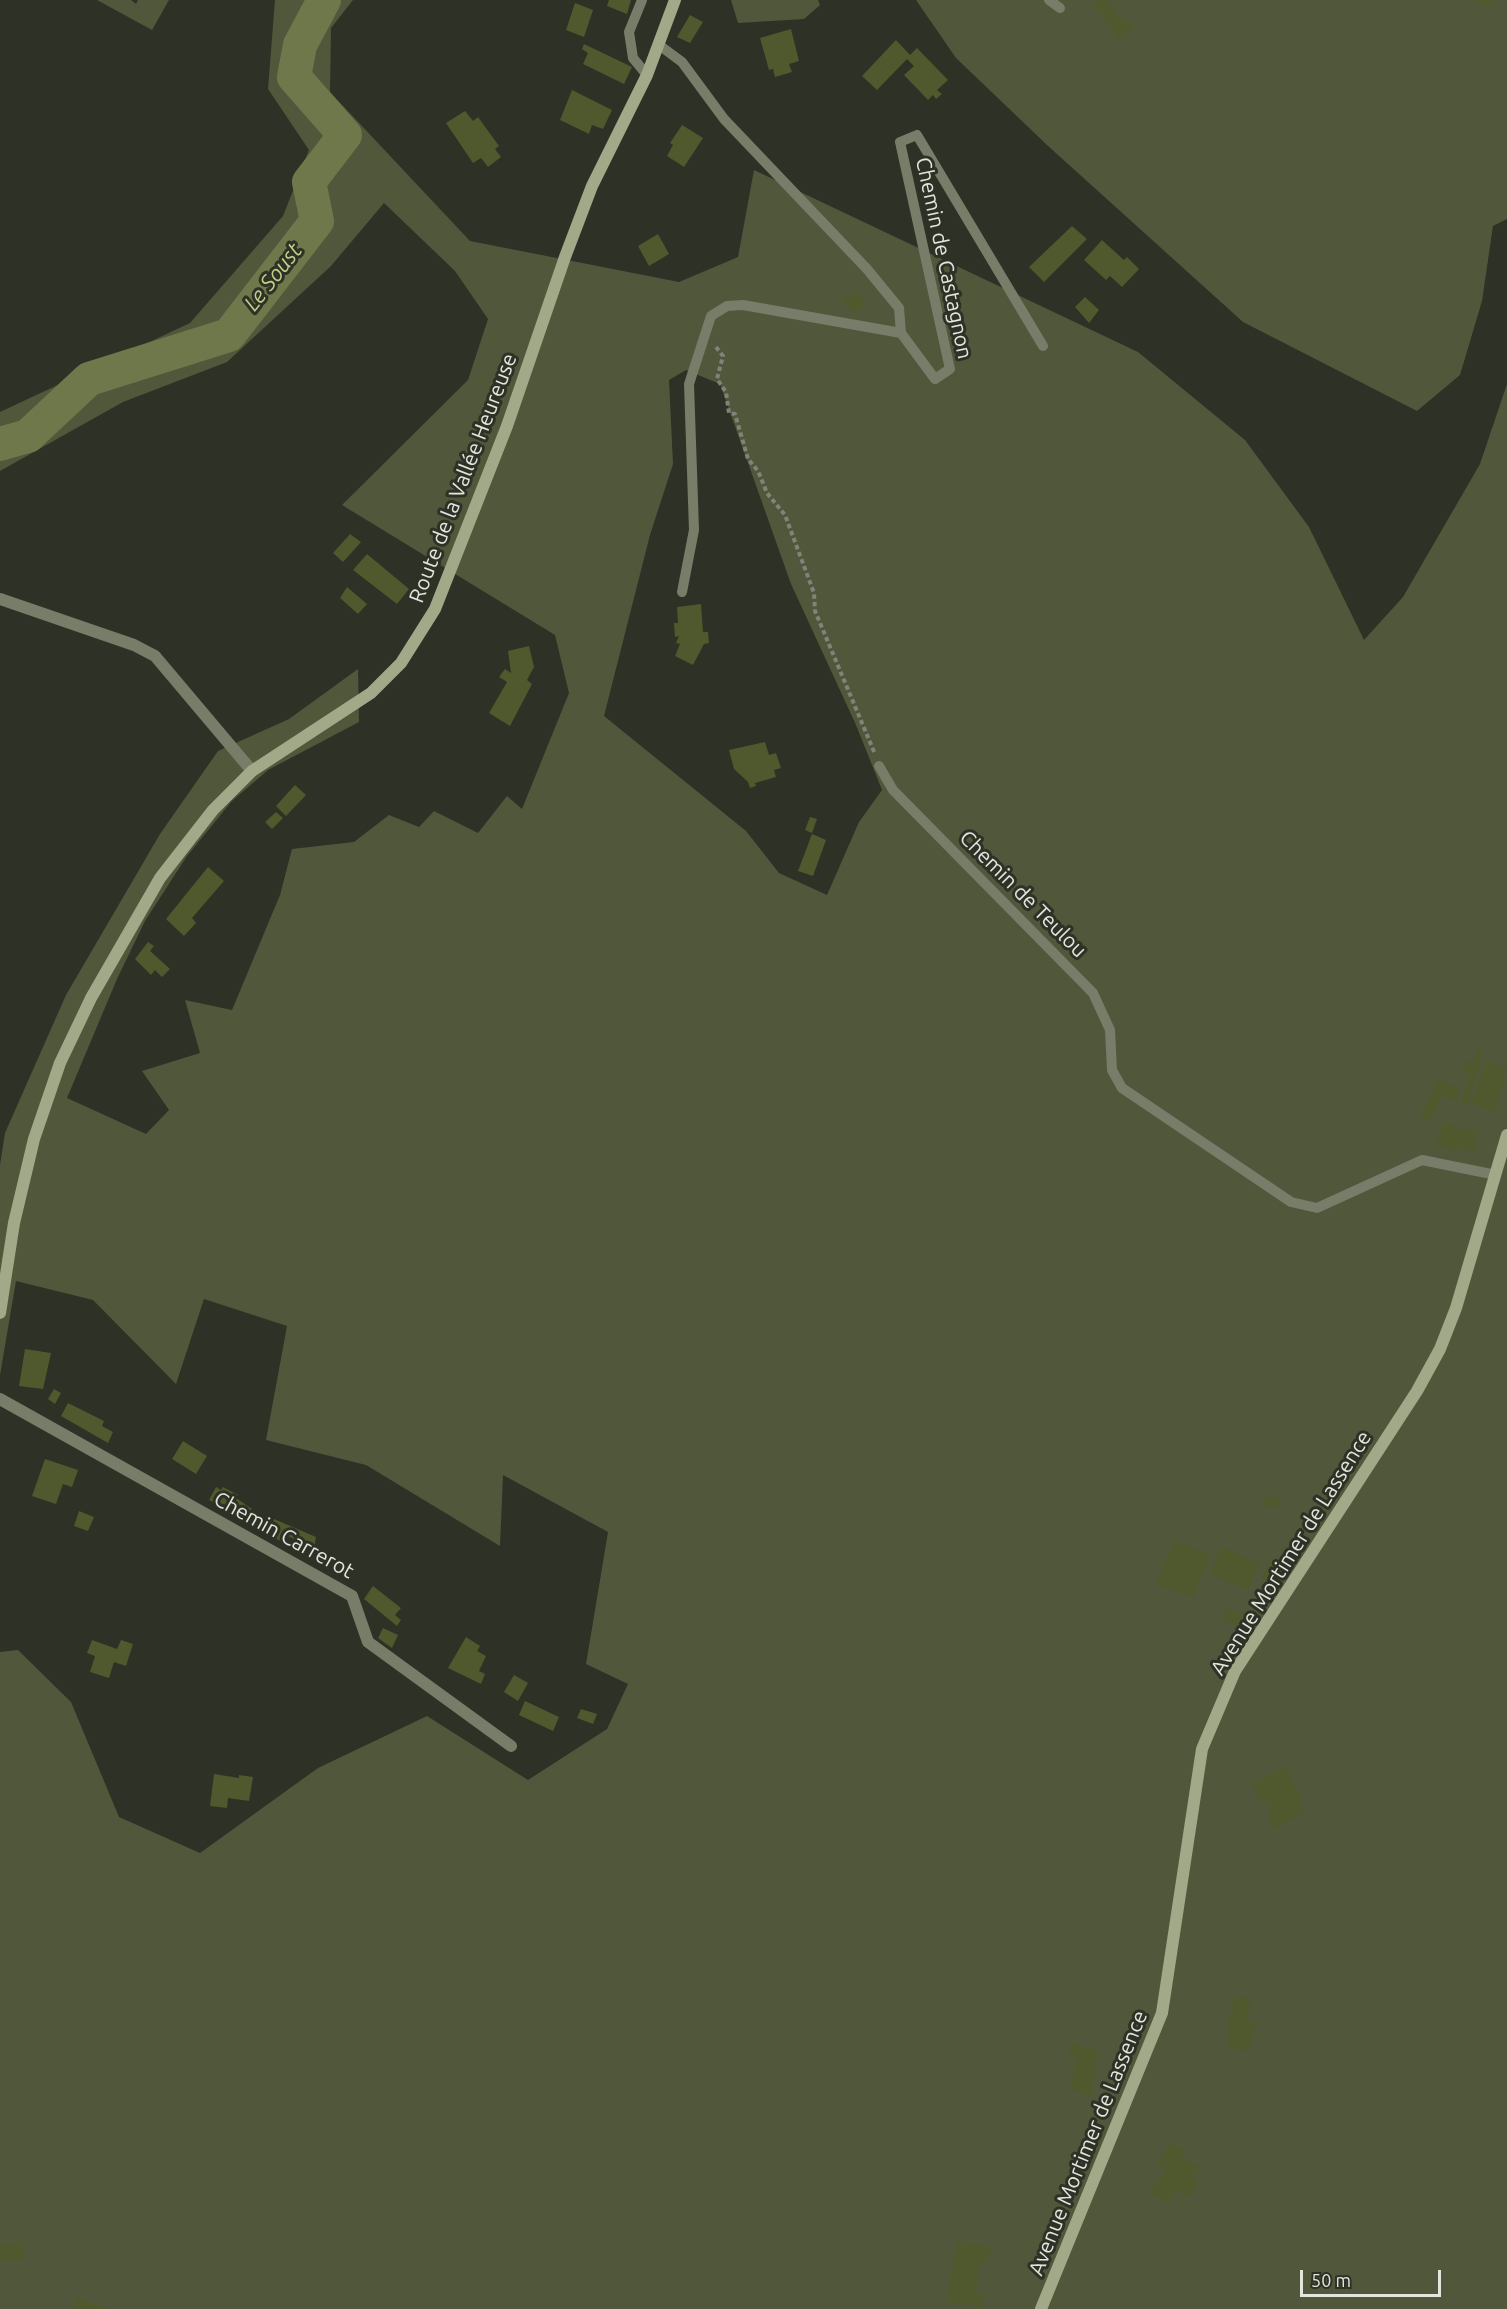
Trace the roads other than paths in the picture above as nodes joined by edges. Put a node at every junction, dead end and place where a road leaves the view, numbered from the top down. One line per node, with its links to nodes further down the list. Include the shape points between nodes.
1 (642, 0): 6 (lane, via 629,32 633,58)
2 (675, 0): 5 (street, Route de la Vallée Heureuse)
3 (1049, 0): 4 (lane)
4 (1060, 8)
5 (659, 45): 6 (street, Route de la Vallée Heureuse); 7 (lane, Chemin de Castagnon, via 682,62 724,119 867,269 899,308)
6 (647, 75): 12 (street, Route de la Vallée Heureuse, via 592,186 468,529 425,627 401,663 371,693)
7 (901, 333): 8 (lane, Chemin de Castagnon, via 935,379 950,369 900,142 917,135); 9 (lane, via 743,305 727,306 711,316 689,384 694,530)
8 (1043, 346)
9 (682, 592)
10 (0, 599): 12 (street, via 134,645 155,656)
11 (879, 766): 14 (lane, Chemin de Teulou, via 893,790 1093,993 1110,1030 1112,1070 1122,1088 1291,1202 1317,1208 1422,1160)
12 (252, 771): 15 (street, Route de la Vallée Heureuse, via 213,810 160,878 91,998 60,1063 34,1139 14,1223)
13 (1507, 1135): 14 (street, Avenue Mortimer de Lassence)
14 (1496, 1175): 18 (street, Avenue Mortimer de Lassence, via 1440,1349 1417,1391 1235,1671 1202,1749 1162,2013)
15 (0, 1313)
16 (0, 1399): 17 (street, Chemin Carrerot, via 352,1596 368,1642)
17 (512, 1746)
18 (1041, 2309)

